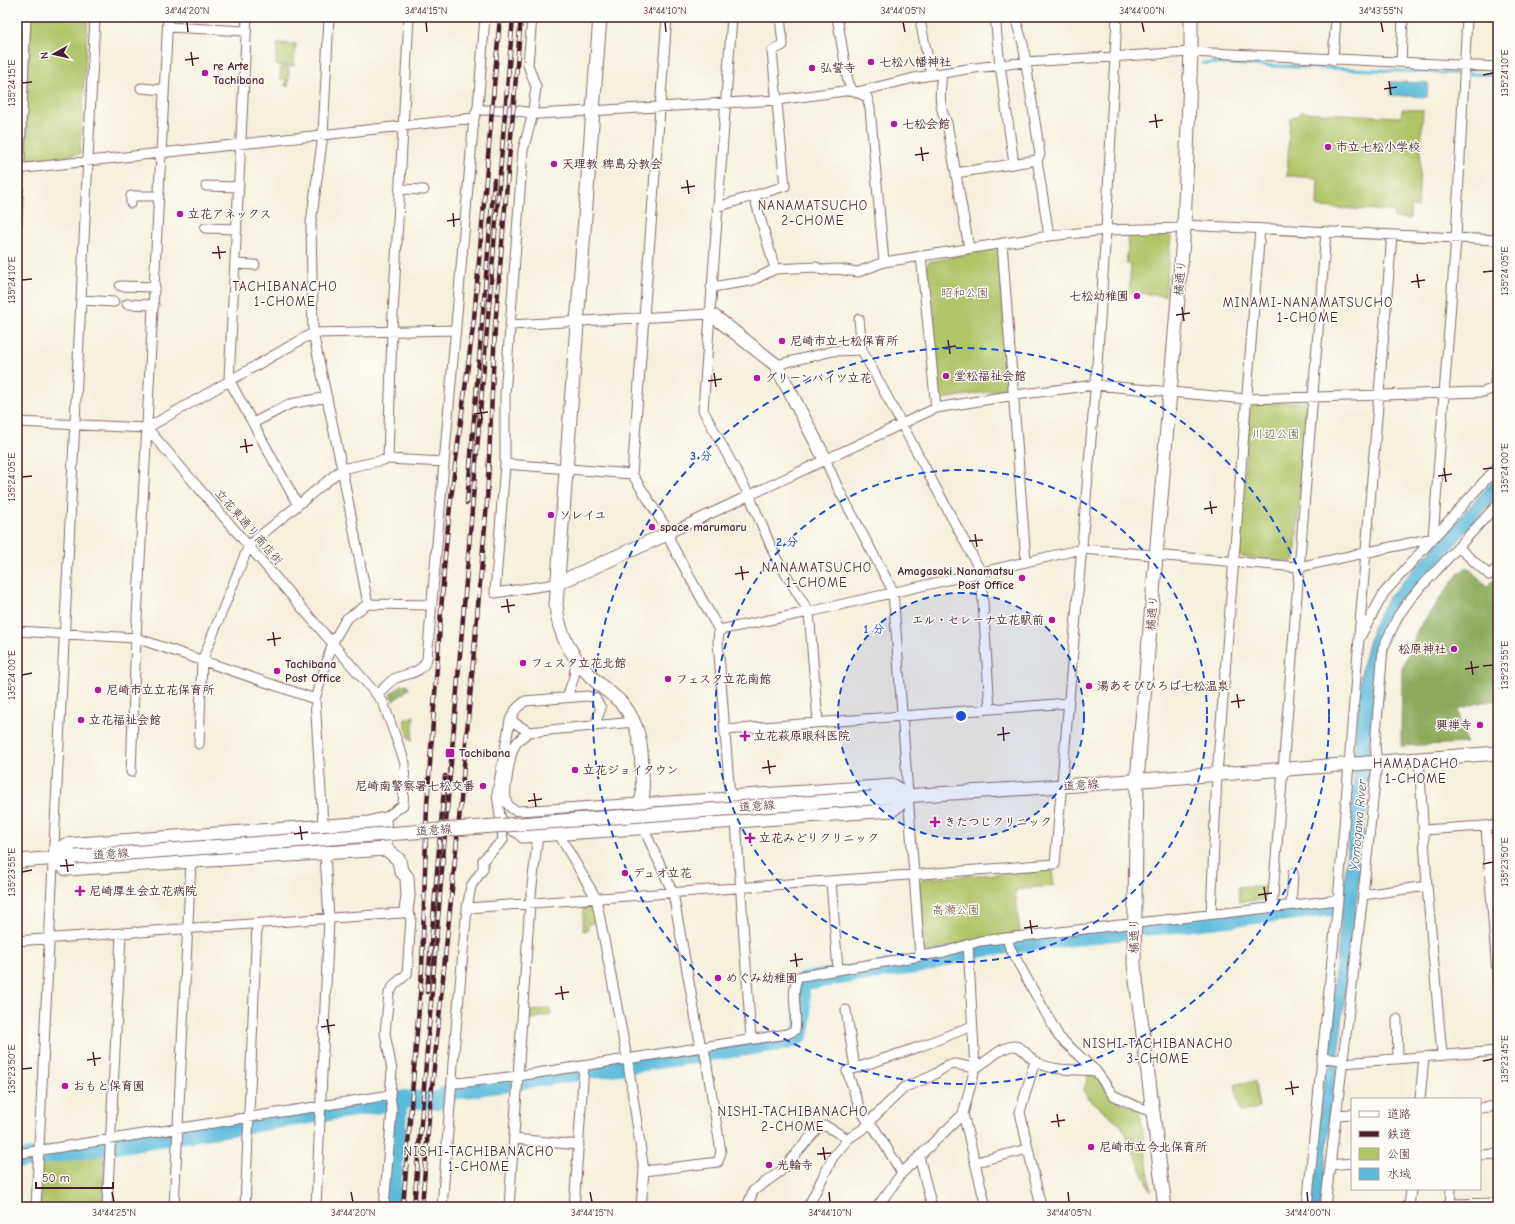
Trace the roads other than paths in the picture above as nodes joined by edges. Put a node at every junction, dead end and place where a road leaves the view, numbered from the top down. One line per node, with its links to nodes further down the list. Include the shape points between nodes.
1 (26, 17): 50 (street)
2 (95, 17): 48 (street)
3 (168, 17): 22 (street)
4 (247, 17): 23 (street)
5 (329, 17): 44 (street)
6 (409, 17): 43 (street)
7 (485, 17): 42 (street)
8 (532, 17): 41 (street, via 528,65 536,87)
9 (600, 17): 40 (street)
10 (667, 17): 39 (street)
11 (732, 17): 38 (street)
12 (780, 17): 37 (street, via 783,45 772,51)
13 (837, 17): 36 (street, via 848,81)
14 (995, 17): 29 (street)
15 (1015, 17): 27 (street)
16 (1117, 17): 25 (street)
17 (1191, 17): 24 (street, 橘通り)
18 (1336, 17): 26 (street)
19 (1403, 17): 28 (street)
20 (1467, 17): 30 (street)
21 (921, 25): 33 (street)
22 (168, 28): 23 (street); 35 (street)
23 (246, 31): 45 (street)
24 (1191, 52): 25 (street); 26 (street); 61 (street, 橘通り)
25 (1116, 57): 27 (street); 65 (street)
26 (1333, 60): 28 (street)
27 (1025, 62): 29 (street); 47 (street, via 1040,154)
28 (1401, 62): 30 (street)
29 (1000, 65): 32 (street); 49 (street)
30 (1465, 66): 31 (street); 69 (street)
31 (1498, 67)
32 (942, 73): 33 (street); 51 (street, via 939,101 942,115 947,122)
33 (931, 75): 36 (street)
34 (141, 88): 35 (street)
35 (164, 90): 46 (street)
36 (855, 91): 37 (street); 74 (street, via 867,97 870,108)
37 (777, 100): 38 (street); 57 (street, via 785,186)
38 (725, 103): 39 (street); 59 (street)
39 (660, 106): 40 (street); 86 (street)
40 (593, 110): 41 (street, via 538,114); 88 (street)
41 (533, 112): 42 (street, via 513,110); 89 (street, via 523,150)
42 (476, 114): 43 (street); 90 (street)
43 (404, 126): 44 (street); 54 (street)
44 (323, 134): 45 (street); 92 (street, via 311,223)
45 (241, 144): 46 (street); 53 (street)
46 (161, 153): 48 (street); 56 (street)
47 (1037, 160): 49 (street); 68 (street)
48 (88, 161): 50 (street); 81 (street)
49 (1014, 164): 51 (street)
50 (18, 169): 60 (street)
51 (956, 173): 72 (street)
52 (206, 186): 53 (street)
53 (239, 187): 63 (street)
54 (401, 189): 55 (street); 91 (street)
55 (424, 190)
56 (159, 196): 58 (street, via 131,196); 79 (street)
57 (754, 196): 59 (street); 77 (street)
58 (131, 203)
59 (717, 207): 80 (street)
60 (17, 223)
61 (1184, 226): 64 (street); 65 (street); 99 (street, 橘通り)
62 (205, 228): 63 (street)
63 (237, 229): 75 (street)
64 (1260, 229): 66 (street); 105 (street)
65 (1106, 230): 68 (street); 97 (street)
66 (1326, 232): 67 (street); 104 (street)
67 (1392, 235): 69 (street); 102 (street)
68 (1050, 236): 71 (street)
69 (1456, 238): 70 (street); 100 (street)
70 (1498, 240)
71 (1002, 243): 72 (street); 101 (street)
72 (969, 248): 73 (street)
73 (921, 256): 74 (street); 106 (street)
74 (884, 262): 77 (street, via 858,272 822,270 816,267)
75 (235, 264): 76 (street); 96 (street)
76 (255, 265)
77 (775, 269): 80 (street, via 751,281)
78 (120, 286): 79 (street)
79 (154, 287): 84 (street)
80 (711, 287): 85 (street)
81 (81, 300): 82 (street); 109 (street)
82 (114, 302)
83 (127, 304): 84 (street)
84 (154, 305): 111 (street)
85 (709, 314): 86 (street); 95 (street); 120 (street, via 703,410)
86 (643, 319): 88 (street); 119 (street)
87 (859, 319): 93 (street)
88 (576, 322): 89 (street); 118 (street)
89 (510, 325): 115 (street, via 505,395)
90 (456, 330): 91 (street); 114 (street)
91 (392, 332): 92 (street); 112 (street)
92 (313, 333): 96 (street); 103 (street)
93 (862, 350): 95 (street, via 833,351); 110 (street)
94 (1498, 363): 98 (street)
95 (776, 365): 113 (street)
96 (229, 380): 108 (street); 111 (street)
97 (1095, 385): 99 (street); 101 (street); 127 (street)
98 (1497, 389): 100 (street)
99 (1170, 392): 105 (street); 129 (street, 橘通り)
100 (1445, 393): 102 (street); 124 (street)
101 (1015, 394): 106 (street); 130 (street)
102 (1380, 396): 104 (street); 128 (street)
103 (327, 397): 108 (street, via 290,404); 117 (street)
104 (1313, 398): 105 (street); 132 (street)
105 (1246, 399): 131 (street)
106 (936, 408): 110 (street)
107 (17, 422): 109 (street)
108 (253, 423): 122 (street)
109 (75, 424): 111 (street); 142 (street)
110 (902, 424): 113 (street); 134 (street)
111 (148, 428): 125 (street, 立花東通り商店街); 143 (street)
112 (388, 459): 114 (street); 117 (street)
113 (825, 459): 120 (street); 136 (street)
114 (444, 462): 138 (street)
115 (505, 464): 118 (street); 135 (street, via 495,593)
116 (1498, 466): 124 (street)
117 (342, 469): 122 (street); 137 (street)
118 (565, 469): 119 (street); 135 (street)
119 (632, 474): 123 (street)
120 (749, 495): 123 (street); 139 (street, via 776,558)
121 (1498, 504): 126 (street)
122 (298, 505): 125 (street)
123 (669, 533): 135 (street); 140 (street, via 672,545)
124 (1433, 538): 128 (street); 144 (street, via 1384,593)
125 (249, 546): 145 (street, 立花東通り商店街); 147 (street)
126 (1458, 547): 133 (street, via 1489,575); 163 (street, via 1411,598 1398,616 1383,648)
127 (1082, 550): 129 (street); 130 (street); 151 (street)
128 (1366, 552): 132 (street); 144 (street)
129 (1157, 555): 131 (street); 168 (street, 橘通り)
130 (1026, 562): 134 (street)
131 (1234, 562): 132 (street); 167 (street)
132 (1299, 567): 165 (street)
133 (1498, 567)
134 (981, 572): 136 (street); 152 (street)
135 (556, 584): 146 (street, via 556,610 562,635)
136 (893, 591): 139 (street); 153 (street)
137 (368, 604): 138 (street); 145 (street, via 346,619)
138 (431, 605): 148 (street, via 425,664 412,674 395,678)
139 (809, 612): 140 (street); 156 (street)
140 (719, 630): 158 (street)
141 (17, 631): 142 (street)
142 (65, 634): 143 (street); 187 (street)
143 (136, 638): 147 (street); 166 (street)
144 (1359, 639): 164 (street)
145 (333, 642): 148 (street, 立花東通り商店街); 150 (street)
146 (576, 659): 149 (street, via 574,677); 155 (street, via 598,683 622,702)
147 (202, 661): 150 (street); 160 (street)
148 (377, 695): 175 (street, 立花東通り商店街, via 383,702 405,763 403,804)
149 (567, 697): 154 (street, via 525,702 516,709); 157 (street, via 587,696 598,701 600,713)
150 (315, 699): 178 (street)
151 (1068, 703): 152 (street); 169 (street)
152 (990, 710): 153 (street)
153 (902, 716): 156 (street); 170 (street)
154 (510, 720): 159 (street); 174 (street, via 497,794)
155 (634, 722): 157 (street); 172 (street, via 639,735 643,794)
156 (818, 722): 158 (street)
157 (592, 726): 159 (street)
158 (726, 730): 171 (street)
159 (529, 732): 173 (street, via 513,750 507,781 507,803 516,811)
160 (199, 744)
161 (1498, 753): 162 (street, 道意線)
162 (1419, 759): 163 (street, 道意線); 181 (street)
163 (1375, 762): 164 (street, 道意線); 196 (street)
164 (1349, 764): 165 (street, 道意線); 198 (street)
165 (1282, 769): 167 (street, 道意線); 201 (street)
166 (131, 772)
167 (1217, 774): 168 (street, 道意線); 204 (street)
168 (1137, 780): 169 (street, 道意線); 207 (street, 橘通り)
169 (1063, 786): 170 (street, 道意線); 191 (street, via 1055,864)
170 (908, 796): 171 (street, via 894,786); 176 (street, via 892,810); 187 (street, 道意線, bridge); 191 (street)
171 (730, 797): 172 (street)
172 (641, 803): 173 (street); 180 (street)
173 (555, 809): 182 (street)
174 (500, 816): 184 (street, via 509,827); 202 (street, via 503,840 483,860 483,869 471,886)
175 (384, 819): 178 (street, via 369,823); 185 (street)
176 (736, 821): 180 (street); 194 (street)
177 (1498, 825): 179 (street)
178 (324, 826): 186 (street); 187 (street, via 65,845)
179 (1486, 826): 181 (street); 216 (street)
180 (643, 827): 182 (street); 195 (street)
181 (1424, 830): 193 (street)
182 (558, 833): 183 (street); 197 (street)
183 (538, 835): 184 (street); 199 (street)
184 (523, 836)
185 (386, 849): 186 (street); 203 (street, via 399,860 406,876)
186 (326, 852): 189 (street); 205 (street)
187 (54, 858): 188 (street, 道意線); 189 (street, via 66,869); 210 (street)
188 (17, 861)
189 (191, 861): 208 (street)
190 (1293, 873): 200 (street)
191 (914, 875): 192 (street); 214 (street)
192 (831, 881): 194 (street); 215 (street)
193 (1427, 886): 196 (street); 223 (street)
194 (739, 888): 195 (street); 220 (street)
195 (673, 893): 197 (street); 221 (street)
196 (1364, 895): 228 (street)
197 (596, 898): 199 (street); 229 (street)
198 (1338, 900): 200 (street); 225 (street)
199 (530, 903): 202 (street); 234 (street)
200 (1291, 904): 201 (street)
201 (1272, 907): 204 (street)
202 (467, 908): 235 (street)
203 (406, 911): 205 (street); 237 (street, via 411,918 408,974 395,984 389,993 386,1032 392,1070)
204 (1211, 914): 207 (street)
205 (329, 918): 206 (street); 240 (street)
206 (257, 924): 208 (street); 245 (street)
207 (1134, 924): 212 (street); 241 (street, 橘通り, via 1134,964)
208 (187, 929): 209 (street); 247 (street)
209 (121, 934): 210 (street); 250 (street)
210 (49, 940): 211 (street); 255 (street)
211 (17, 941)
212 (1009, 942): 213 (street); 233 (street, via 1059,1037)
213 (968, 948): 214 (street); 219 (street)
214 (920, 956): 215 (street)
215 (838, 970): 220 (street, via 798,977 794,984 797,1019 795,1030 787,1034)
216 (1498, 986)
217 (846, 1010): 230 (street)
218 (1397, 1019): 226 (street)
219 (972, 1026): 230 (street); 231 (street)
220 (751, 1039): 221 (street)
221 (704, 1051): 229 (street); 261 (street, via 721,1152 718,1162)
222 (1498, 1051): 223 (street)
223 (1442, 1055): 224 (street)
224 (1424, 1056): 226 (street); 236 (street)
225 (1323, 1058): 228 (street); 283 (street)
226 (1398, 1058): 228 (street)
227 (1034, 1061): 231 (street, via 1022,1048 1006,1047); 233 (street, via 1053,1068); 252 (street, via 1020,1112)
228 (1342, 1061): 244 (street)
229 (628, 1063): 232 (street); 261 (street)
230 (855, 1068): 246 (street, via 847,1071 861,1110)
231 (975, 1068): 242 (street); 246 (street, via 948,1065 932,1076 906,1087 872,1119)
232 (584, 1069): 234 (street); 251 (street)
233 (1096, 1071): 241 (street, via 1113,1095 1138,1108)
234 (518, 1080): 235 (street, via 458,1083); 248 (street)
235 (452, 1088): 273 (street)
236 (1420, 1098)
237 (390, 1100): 240 (street); 272 (street, via 392,1110)
238 (1498, 1106): 239 (street)
239 (1481, 1108)
240 (321, 1110): 245 (street); 271 (street)
241 (1153, 1112): 282 (street, 橘通り)
242 (963, 1114): 257 (street); 258 (street)
243 (1351, 1114): 244 (street)
244 (1336, 1115): 260 (street)
245 (249, 1122): 247 (street); 270 (street)
246 (870, 1124): 249 (street); 262 (street)
247 (178, 1133): 250 (street); 269 (street)
248 (514, 1138): 251 (street); 274 (street)
249 (848, 1139): 277 (street, via 826,1126 819,1127 781,1171 753,1191); 278 (street, via 833,1157)
250 (110, 1143): 255 (street); 268 (street)
251 (579, 1145): 275 (street)
252 (1028, 1149): 258 (street); 281 (street)
253 (17, 1154): 255 (street)
254 (1498, 1154): 256 (street)
255 (38, 1155): 267 (street)
256 (1481, 1155)
257 (919, 1156): 262 (street); 279 (street)
258 (976, 1162): 280 (street)
259 (1351, 1163): 260 (street)
260 (1330, 1165): 284 (street)
261 (644, 1171): 276 (street)
262 (902, 1173): 266 (street)
263 (1411, 1190): 285 (street, via 1409,1206)
264 (1451, 1190): 265 (street, via 1450,1204)
265 (1498, 1203)
266 (882, 1205)
267 (36, 1207)
268 (107, 1207)
269 (174, 1207)
270 (245, 1207)
271 (316, 1207)
272 (384, 1207)
273 (442, 1207)
274 (509, 1207)
275 (574, 1207)
276 (641, 1207)
277 (747, 1207)
278 (808, 1207)
279 (932, 1207)
280 (986, 1207)
281 (1041, 1207)
282 (1165, 1207)
283 (1306, 1207)
284 (1325, 1207)
285 (1403, 1207)

